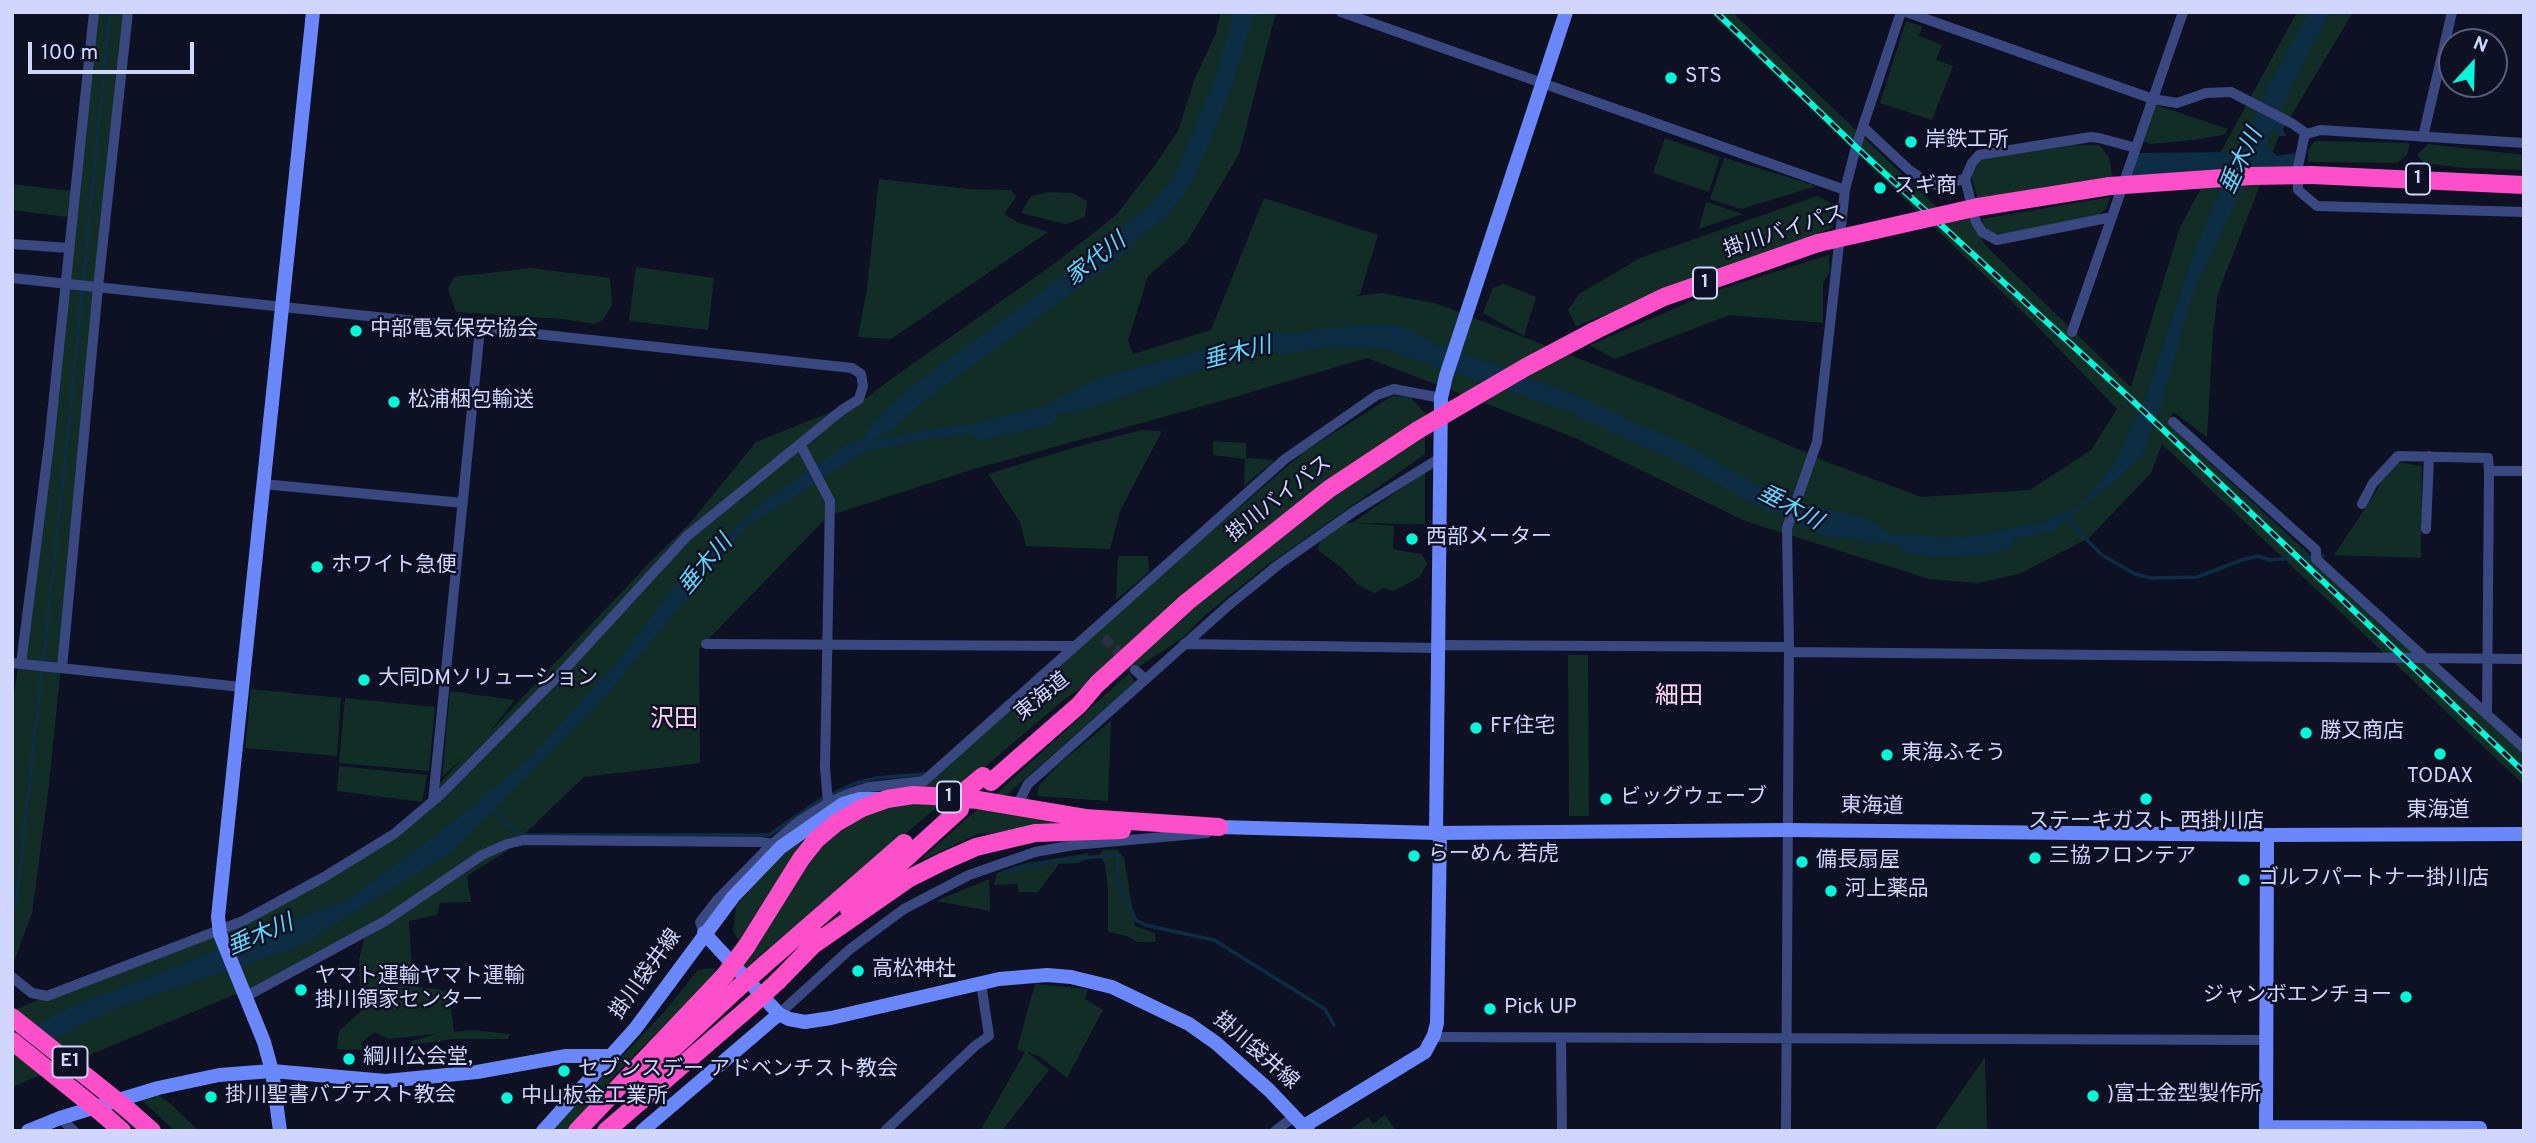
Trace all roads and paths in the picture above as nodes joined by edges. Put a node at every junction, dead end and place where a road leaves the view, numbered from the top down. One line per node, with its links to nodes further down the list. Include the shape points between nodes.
1 (94, 12): 23 (street)
2 (128, 12): 26 (street)
3 (313, 12): 27 (street)
4 (1341, 12): 10 (street)
5 (1566, 12): 10 (street)
6 (1900, 12): 12 (street)
7 (1906, 12): 11 (street)
8 (2183, 12): 11 (street)
9 (2452, 12): 14 (street)
10 (1543, 85): 19 (street); 30 (street)
11 (2153, 99): 13 (street, via 2177,103 2206,93 2231,92); 16 (street)
12 (1863, 127): 17 (street, via 1926,181 1936,185); 19 (street)
13 (2305, 133): 14 (street, via 2320,130); 20 (street, via 2298,190 2317,206)
14 (2423, 137): 15 (street)
15 (2524, 144)
16 (2136, 148): 17 (street, via 2091,137 1979,155); 21 (street)
17 (1965, 179): 21 (street, via 1976,222 1982,232 1997,240)
18 (2524, 185): 56 (highway, 掛川バイパス / 1, bridge, via 2312,175 2110,186 1978,207 1818,243 1664,298 1527,366 1418,430 1329,489 1188,602)
19 (1845, 190): 48 (street, via 1817,442 1787,528)
20 (2524, 212)
21 (2112, 217): 29 (street)
22 (12, 244): 23 (street)
23 (69, 248): 25 (street)
24 (12, 278): 25 (street)
25 (69, 284): 26 (street); 52 (street)
26 (94, 286): 27 (street); 53 (street)
27 (282, 307): 28 (street); 37 (street)
28 (480, 328): 32 (street, via 852,368 861,374 859,399); 38 (street)
29 (2071, 332)
30 (1441, 398): 34 (street); 41 (street, via 1394,390 1362,404 1285,459)
31 (2173, 422): 49 (street, via 2316,550 2316,559)
32 (800, 444): 45 (street, via 830,501); 61 (street, via 687,536 565,669)
33 (2429, 456): 35 (street, via 2488,458); 39 (street, via 2398,456 2373,483); 40 (street)
34 (1440, 458): 44 (street, via 1278,565); 47 (street)
35 (2489, 471): 36 (street); 50 (street)
36 (2524, 471)
37 (263, 484): 38 (street); 57 (street)
38 (463, 503): 61 (street)
39 (2362, 504)
40 (2426, 529)
41 (1095, 629): 42 (street); 46 (street)
42 (1104, 638)
43 (706, 644): 45 (street)
44 (1184, 644): 47 (street); 55 (street)
45 (827, 645): 46 (street); 62 (street)
46 (1075, 646): 62 (street, via 924,781 869,787)
47 (1437, 646): 48 (street); 68 (street)
48 (1789, 649): 49 (street); 67 (street)
49 (2425, 658): 50 (street); 58 (street)
50 (2488, 659): 51 (street); 58 (street)
51 (2524, 659)
52 (20, 664): 53 (street)
53 (57, 668): 57 (street)
54 (1135, 670): 55 (street)
55 (1144, 678): 64 (street, via 1028,784)
56 (1097, 684): 63 (highway, 東海道 / 1, via 1079,705)
57 (242, 687): 72 (street)
58 (2487, 715): 59 (street)
59 (2524, 748)
60 (887, 799): 64 (highway, 1, via 933,796); 73 (street, via 843,804 781,847); 96 (highway, 1, bridge, via 836,823 817,840 725,975)
61 (433, 801): 72 (street, via 394,834)
62 (828, 803): 71 (street)
63 (954, 807): 74 (highway, 東海道 / 1); 96 (highway, 東海道 / 1, bridge, via 764,965)
64 (1016, 807): 65 (highway, 1, via 1085,818)
65 (1219, 828): 66 (street, 東海道); 74 (highway, 1, via 1035,833 976,848 908,879)
66 (1253, 828): 68 (street, 東海道); 78 (street, via 1074,845 1035,852 969,875 891,918)
67 (1788, 830): 68 (street, 東海道); 70 (street, 東海道); 82 (street)
68 (1438, 833): 80 (street, via 1437,1023)
69 (2524, 834): 70 (street, 東海道)
70 (2267, 835): 83 (street)
71 (772, 844): 73 (street, via 700,922); 77 (street, via 524,840 507,844 482,855 385,921)
72 (220, 932): 75 (street, via 47,996 32,993); 77 (street)
73 (704, 933): 78 (street, 掛川袋井線); 85 (street, 掛川袋井線)
74 (813, 945): 97 (highway, 東海道 / 1, bridge, via 752,1005)
75 (12, 977)
76 (981, 983): 78 (street, 掛川袋井線, via 805,1022); 88 (street, 掛川袋井線, via 1047,975 1112,987 1189,1024 1236,1060); 99 (street, via 989,1036)
77 (243, 992): 86 (street)
78 (779, 1014): 98 (street)
79 (12, 1017): 93 (highway, E1, bridge)
80 (1433, 1037): 81 (street); 88 (street, via 1425,1052)
81 (1561, 1038): 82 (street); 101 (street)
82 (1786, 1039): 83 (street); 102 (street)
83 (2266, 1040): 89 (street)
84 (12, 1041): 92 (highway, E1, bridge)
85 (611, 1056): 86 (street, via 566,1056 477,1072 386,1081); 95 (street, 掛川袋井線)
86 (272, 1071): 87 (street, via 187,1081); 94 (street)
87 (60, 1118): 90 (street); 91 (street)
88 (1302, 1124): 100 (street)
89 (2266, 1129): 103 (street)
90 (28, 1131)
91 (74, 1131)
92 (122, 1131)
93 (152, 1131)
94 (280, 1131)
95 (542, 1131)
96 (580, 1131)
97 (606, 1131)
98 (642, 1131)
99 (885, 1131)
100 (1275, 1131)
101 (1562, 1131)
102 (1786, 1131)
103 (2480, 1131)

